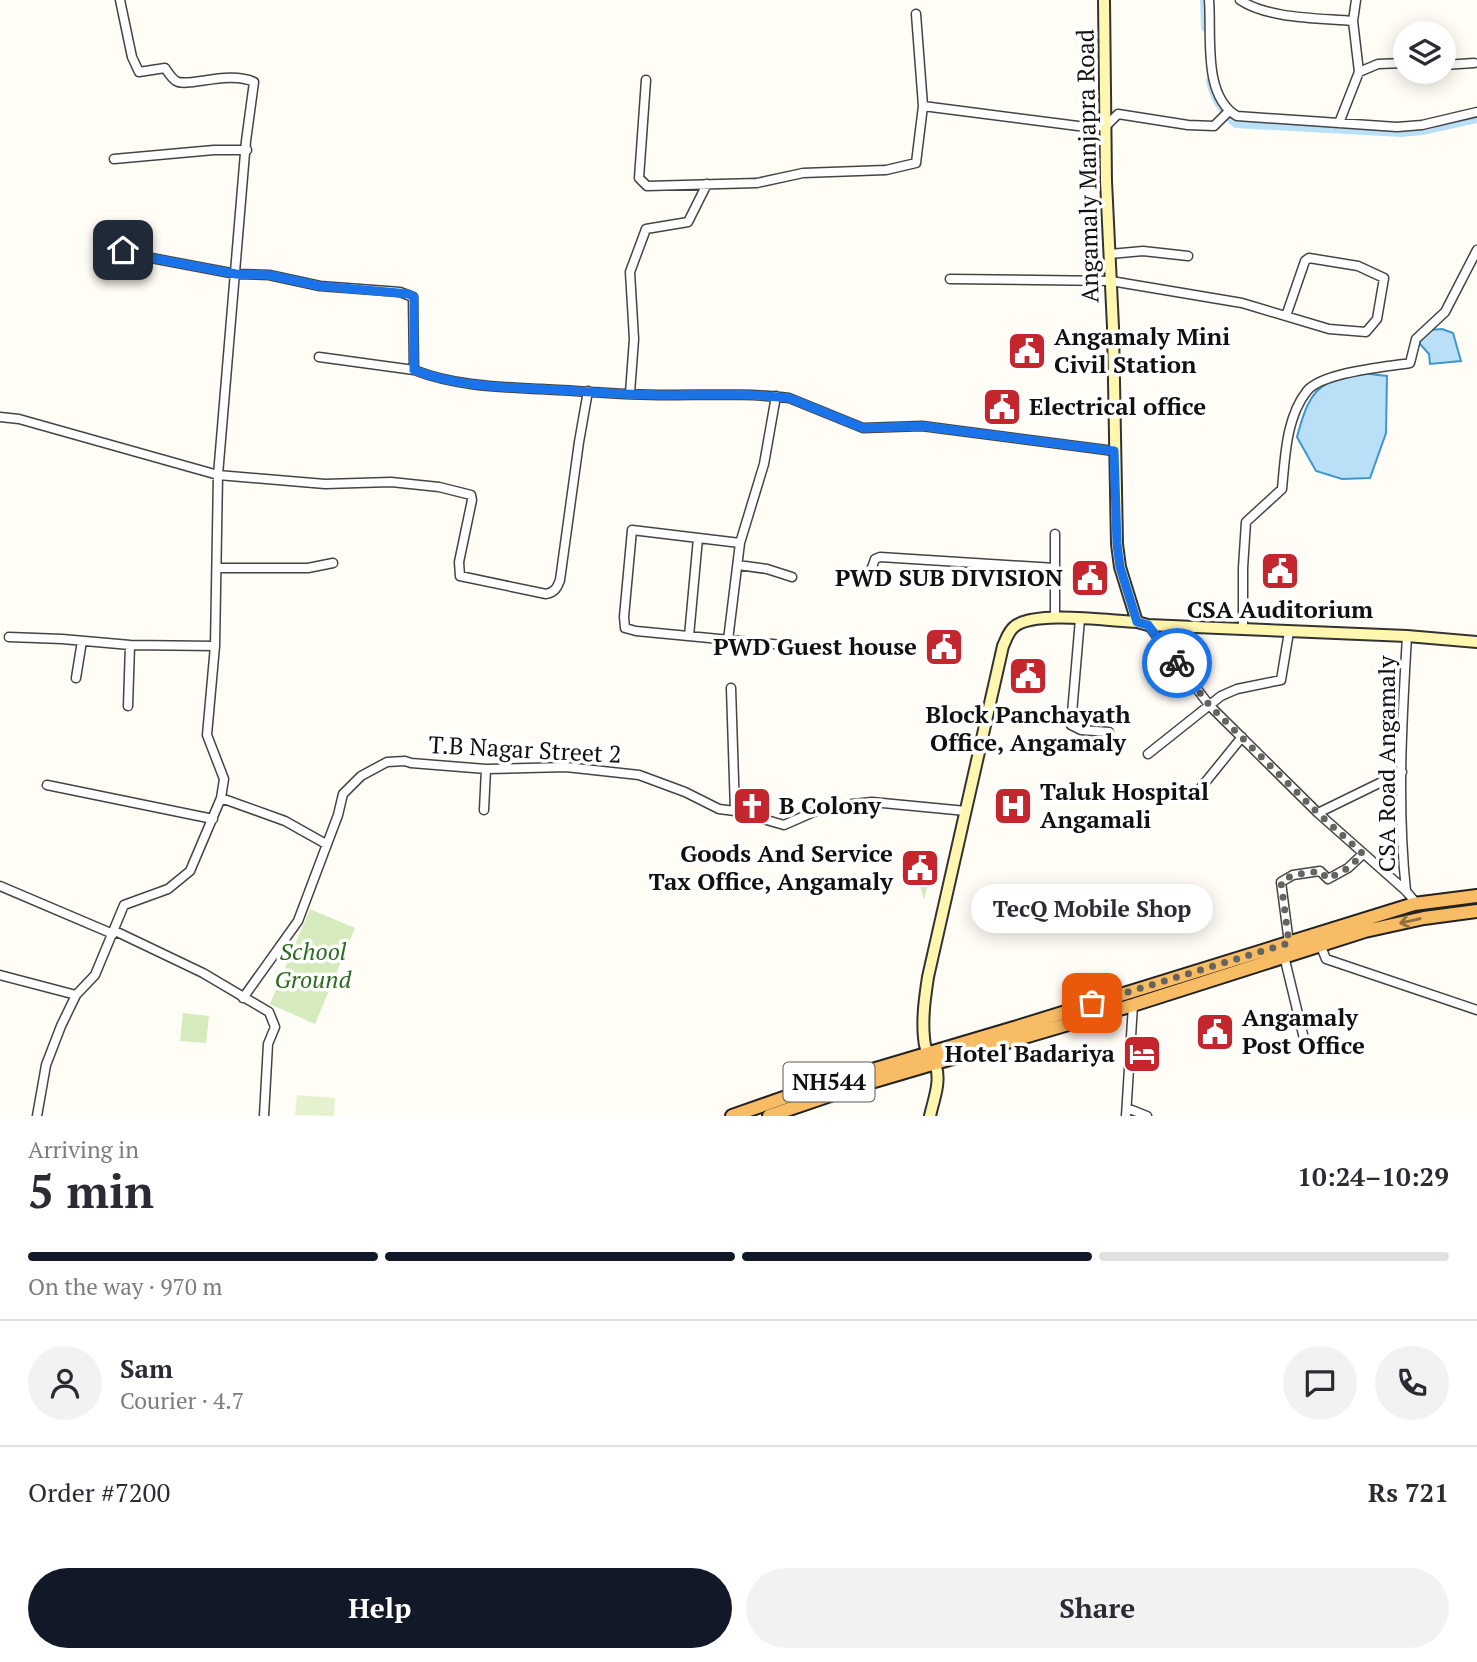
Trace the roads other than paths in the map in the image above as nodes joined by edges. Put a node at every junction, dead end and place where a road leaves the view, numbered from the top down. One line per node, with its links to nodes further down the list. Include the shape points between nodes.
1 (120, 0): 18 (street, via 139,72 165,68 181,83 243,76 254,82)
2 (1104, 0): 17 (main road, Angamaly Manjapra Road)
3 (1209, 0): 14 (street, via 1212,70 1217,92)
4 (1240, 0): 7 (street, via 1275,13)
5 (1356, 0): 7 (street)
6 (916, 14): 13 (street)
7 (1353, 21): 11 (street)
8 (1474, 63): 10 (street)
9 (1393, 64): 11 (street)
10 (1456, 64)
11 (1359, 72): 16 (street)
12 (646, 80): 20 (street, via 639,178 647,186)
13 (923, 106): 17 (street); 20 (street, via 916,163 886,170 803,173 757,183)
14 (1229, 111): 16 (street, via 1244,117); 17 (street, via 1214,126 1118,114)
15 (1477, 112): 16 (street, via 1410,127)
16 (1339, 123)
17 (1106, 126): 23 (main road, Angamaly Manjapra Road)
18 (247, 150): 19 (street); 25 (street)
19 (114, 159)
20 (706, 184): 32 (street, via 688,222 646,229 630,272 634,339)
21 (106, 228): 25 (street, via 105,244 141,256)
22 (1477, 250): 49 (street, via 1445,312 1416,339 1410,363 1345,372 1308,389 1289,436 1282,489 1247,522)
23 (1110, 254): 24 (street, via 1143,251); 27 (main road, Angamaly Manjapra Road)
24 (1188, 256)
25 (236, 274): 30 (street, via 409,294 414,297); 36 (street)
26 (950, 279): 27 (street)
27 (1111, 281): 28 (street, via 1242,303); 35 (main road, Angamaly Manjapra Road)
28 (1286, 316): 28 (street, via 1304,261 1309,258 1358,266 1384,278 1377,319 1366,332)
29 (319, 357): 30 (street)
30 (414, 370): 31 (street, via 485,387)
31 (588, 391): 32 (street); 36 (street, via 560,580 553,592 546,594 460,576 471,495 391,482 326,484)
32 (630, 393): 33 (street)
33 (776, 396): 35 (street, via 863,428 922,426); 39 (street, via 764,464)
34 (0, 416): 36 (street)
35 (1114, 451): 48 (main road, Angamaly Manjapra Road, via 1120,567)
36 (218, 475): 42 (street)
37 (1055, 534): 43 (street)
38 (698, 538): 39 (street); 51 (street); 51 (street, via 632,530 625,628)
39 (740, 543): 41 (street)
40 (333, 563): 42 (street, via 308,568)
41 (738, 565): 45 (street); 55 (street)
42 (218, 568): 58 (street)
43 (1055, 568): 44 (street, via 880,556); 46 (street)
44 (870, 573)
45 (792, 578)
46 (1055, 618): 47 (main road); 74 (main road, via 1027,620 1014,627 1003,646)
47 (1080, 619): 48 (main road); 64 (street, via 1072,725)
48 (1143, 624): 49 (main road); 63 (street)
49 (1242, 629): 50 (main road)
50 (1289, 632): 52 (main road); 63 (street, via 1281,680 1237,689)
51 (689, 636): 55 (street)
52 (1407, 636): 56 (main road); 68 (street, CSA Road Angamaly)
53 (9, 637): 54 (street)
54 (82, 640): 57 (street); 60 (street)
55 (728, 640): 59 (street)
56 (1477, 642)
57 (130, 645): 58 (street); 62 (street)
58 (215, 646): 71 (street, via 207,735 224,779)
59 (794, 646)
60 (76, 678)
61 (731, 688): 73 (street)
62 (128, 706)
63 (1210, 706): 65 (street); 66 (street)
64 (1109, 732)
65 (1242, 737): 70 (street); 75 (street)
66 (1147, 754)
67 (486, 769): 72 (street); 73 (street, T.B Nagar Street 2, via 566,767 639,775 719,809); 77 (street, T.B Nagar Street 2, via 387,762 361,776 343,794)
68 (1402, 772): 75 (street); 80 (street, CSA Road Angamaly)
69 (47, 785): 76 (street)
70 (1199, 790)
71 (221, 798): 76 (street); 77 (street, via 285,821)
72 (484, 810)
73 (735, 811): 74 (street, T.B Nagar Street 2, via 783,825 825,807 872,803)
74 (966, 811): 94 (main road, via 928,977 924,1009)
75 (1318, 813): 78 (street)
76 (213, 819): 84 (street, via 190,871 168,888 124,905)
77 (326, 844): 90 (street, T.B Nagar Street 2, via 298,921)
78 (1363, 854): 80 (street); 85 (street, via 1328,879 1320,871 1281,882)
79 (0, 886): 84 (street)
80 (1406, 891): 82 (street)
81 (1477, 893): 82 (highway, NH544)
82 (1417, 904): 85 (highway, NH544)
83 (1477, 911): 86 (highway, NH544, one-way to 86, via 1424,918)
84 (114, 932): 89 (street, via 95,975); 90 (street, via 203,973)
85 (1289, 943): 94 (highway, NH544)
86 (1320, 944): 87 (highway, NH544); 92 (street, via 1326,959)
87 (1284, 956): 91 (highway, NH544); 93 (street)
88 (0, 975): 89 (street)
89 (76, 995): 97 (street, via 46,1065)
90 (243, 998): 98 (street, via 269,1012 275,1021 268,1044)
91 (1133, 1005): 95 (highway, NH544); 96 (street)
92 (1477, 1010)
93 (1307, 1051)
94 (927, 1054): 95 (main road); 99 (highway, NH544)
95 (935, 1065): 100 (highway, NH544); 101 (main road, via 938,1075)
96 (1127, 1112): 102 (street)
97 (37, 1116)
98 (264, 1116)
99 (732, 1116)
100 (769, 1116)
101 (930, 1116)
102 (1147, 1116)

